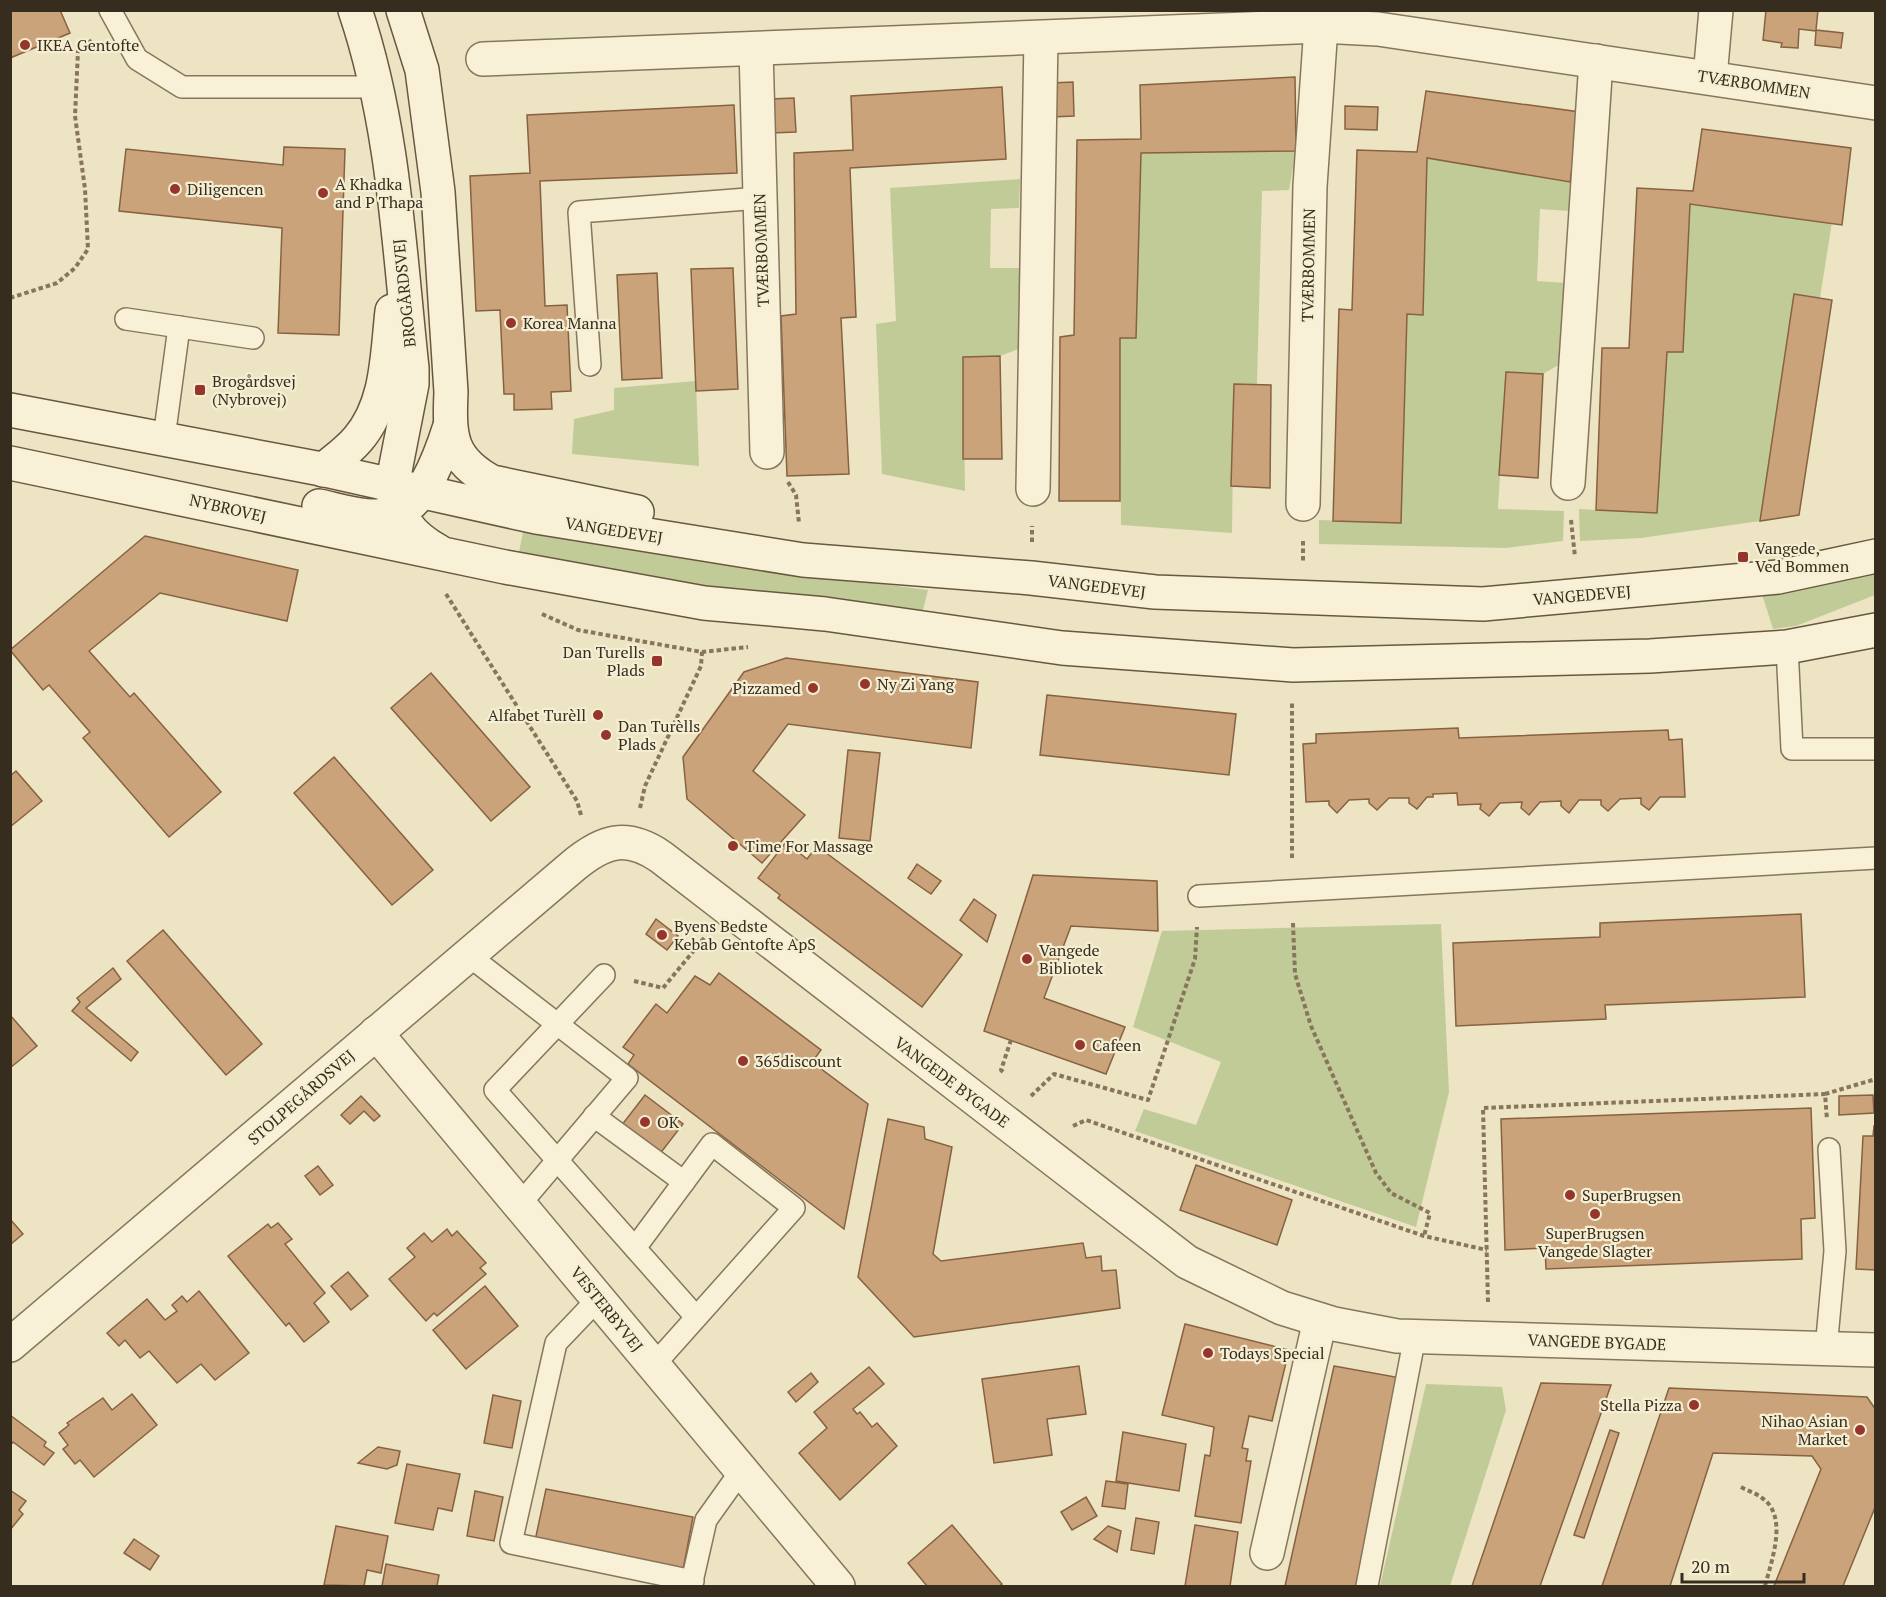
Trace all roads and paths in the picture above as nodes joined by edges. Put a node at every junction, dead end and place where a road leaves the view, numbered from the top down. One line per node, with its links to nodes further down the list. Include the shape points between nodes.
1 (355, 10): 11 (street, BROGÅRDSVEJ)
2 (403, 10): 21 (street, via 422,70 438,192)
3 (1716, 10): 10 (street)
4 (113, 16): 11 (lane, via 136,59 182,87); 15 (path, via 78,51 75,116 86,189 88,249 75,268 57,283)
5 (1321, 26): 6 (street, TVÆRBOMMEN); 9 (street, TVÆRBOMMEN, via 1378,30); 30 (street, TVÆRBOMMEN, via 1310,186)
6 (1041, 38): 7 (street, TVÆRBOMMEN); 27 (street)
7 (756, 49): 8 (street, TVÆRBOMMEN); 13 (street, TVÆRBOMMEN)
8 (483, 58)
9 (1596, 61): 10 (street, TVÆRBOMMEN); 26 (street)
10 (1710, 77): 12 (street, TVÆRBOMMEN)
11 (377, 87): 14 (street, BROGÅRDSVEJ, via 389,152)
12 (1875, 103)
13 (760, 198): 19 (lane, via 579,212); 23 (street, TVÆRBOMMEN)
14 (399, 247): 25 (street, via 386,376 376,410 358,439); 29 (street, BROGÅRDSVEJ, via 412,384)
15 (10, 298)
16 (126, 319): 17 (lane)
17 (179, 327): 18 (lane); 22 (lane)
18 (254, 338)
19 (590, 365)
20 (10, 410): 22 (street)
21 (450, 426): 29 (street, via 442,452); 32 (street, via 460,458 473,472 492,482 668,518)
22 (164, 438): 25 (street)
23 (767, 452): 32 (path, via 796,495)
24 (10, 463): 28 (street, NYBROVEJ)
25 (323, 470): 29 (street, VANGEDEVEJ)
26 (1568, 483): 35 (path)
27 (1033, 489): 34 (path)
28 (154, 491): 29 (street, via 227,486 382,515); 33 (street, NYBROVEJ)
29 (403, 497): 32 (street, VANGEDEVEJ); 33 (street, via 408,530)
30 (1303, 504): 36 (path)
31 (1875, 556): 35 (street, VANGEDEVEJ, via 1778,577)
32 (803, 560): 34 (street, VANGEDEVEJ)
33 (442, 569): 40 (street, via 1062,648); 43 (path, via 467,624 577,801)
34 (1031, 578): 36 (street, VANGEDEVEJ, via 1155,592)
35 (1578, 596): 36 (street, VANGEDEVEJ, via 1483,604)
36 (1304, 598)
37 (1875, 630): 38 (street)
38 (1787, 647): 40 (street, via 1650,656); 41 (lane, via 1792,749)
39 (702, 652): 42 (path, via 701,666 645,786)
40 (1293, 665): 45 (path)
41 (1875, 749)
42 (632, 844): 43 (street, VANGEDE BYGADE, via 615,842); 48 (street, VANGEDE BYGADE, via 648,848)
43 (593, 849): 50 (street, STOLPEGÅRDSVEJ)
44 (1875, 858): 46 (lane)
45 (1292, 862)
46 (1292, 891): 47 (lane); 63 (path, via 1295,974 1311,1026 1376,1173 1391,1193 1430,1213)
47 (1199, 896)
48 (728, 910): 51 (path, via 663,988); 57 (street, VANGEDE BYGADE)
49 (1197, 921): 57 (path, via 1195,959 1148,1100 1054,1074)
50 (468, 955): 52 (lane); 53 (street, STOLPEGÅRDSVEJ)
51 (604, 975): 52 (lane)
52 (559, 1022): 56 (lane, via 627,1078); 60 (lane, via 495,1090)
53 (376, 1033): 62 (street, VESTERBYVEJ); 71 (street, STOLPEGÅRDSVEJ)
54 (1875, 1078): 55 (path)
55 (1825, 1094): 58 (path); 65 (path, via 1483,1108)
56 (594, 1116): 60 (lane); 61 (lane)
57 (1005, 1123): 59 (street, VANGEDE BYGADE)
58 (1829, 1149): 72 (lane, via 1835,1251)
59 (1044, 1152): 63 (path, via 1066,1129 1086,1120); 68 (street, VANGEDE BYGADE, via 1187,1262 1282,1308)
60 (557, 1160): 62 (lane); 64 (lane)
61 (684, 1182): 64 (lane); 67 (lane, via 712,1144 794,1208)
62 (521, 1203): 66 (street, VESTERBYVEJ)
63 (1424, 1236): 65 (path)
64 (635, 1248): 67 (lane)
65 (1487, 1250): 70 (path)
66 (598, 1299): 74 (street, VESTERBYVEJ); 78 (lane, via 556,1343 510,1543)
67 (696, 1317): 74 (lane)
68 (1320, 1320): 69 (street, VANGEDE BYGADE); 77 (street)
69 (1415, 1336): 70 (street, VANGEDE BYGADE); 80 (lane)
70 (1489, 1338): 72 (street, VANGEDE BYGADE)
71 (10, 1345)
72 (1826, 1348): 73 (street, VANGEDE BYGADE)
73 (1875, 1350)
74 (653, 1366): 75 (street, VESTERBYVEJ)
75 (741, 1471): 78 (lane, via 705,1520); 79 (street, VESTERBYVEJ)
76 (1741, 1487): 81 (path, via 1764,1498 1776,1524)
77 (1267, 1553)
78 (692, 1584)
79 (838, 1587)
80 (1367, 1587)
81 (1765, 1587)

